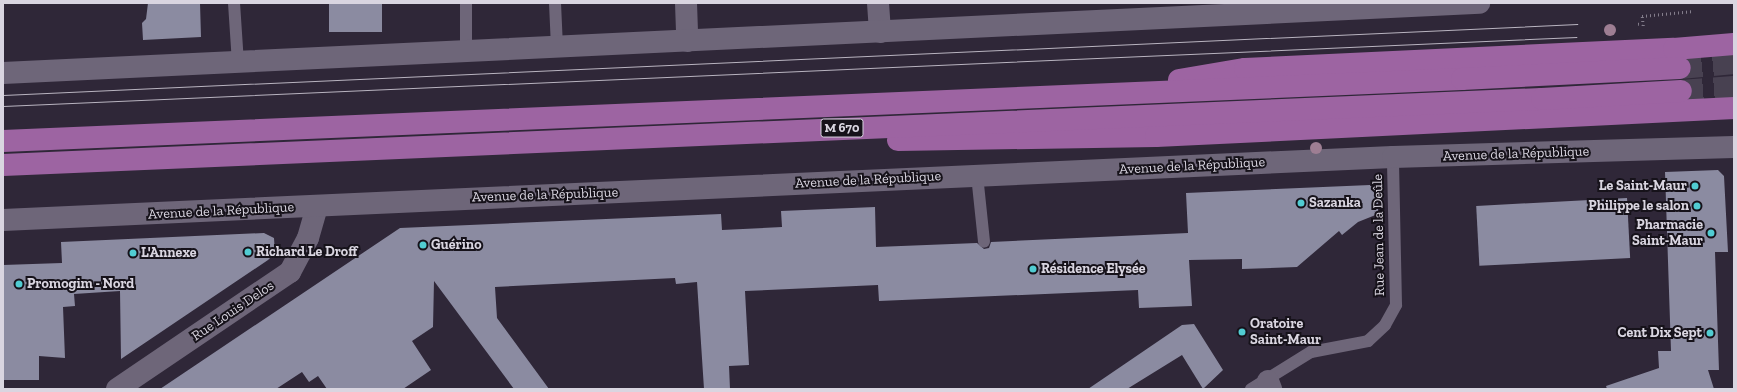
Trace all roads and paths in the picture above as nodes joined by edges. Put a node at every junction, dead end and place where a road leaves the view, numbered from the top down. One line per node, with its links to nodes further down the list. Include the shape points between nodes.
1 (234, 3): 15 (lane)
2 (466, 3): 14 (lane)
3 (554, 3): 13 (lane)
4 (686, 3): 11 (street)
5 (878, 3): 10 (street)
6 (1479, 3): 7 (street)
7 (1283, 7): 10 (street)
8 (1642, 23): 9 (path)
9 (1638, 24)
10 (880, 32): 11 (street)
11 (687, 41): 13 (street)
12 (1734, 44): 19 (main road, via 1245,69)
13 (556, 47): 14 (street)
14 (466, 52): 15 (street)
15 (238, 63): 17 (street)
16 (1680, 68): 19 (main road, M 670)
17 (3, 73)
18 (1681, 91): 21 (main road, M 670, via 1387,106)
19 (1123, 93): 22 (main road, M 670)
20 (1734, 108): 21 (main road, via 1156,136 939,141)
21 (693, 134): 25 (main road, M 670, via 455,147)
22 (3, 141)
23 (1734, 147): 24 (street, Avenue de la République)
24 (1393, 157): 26 (street, Avenue de la République); 30 (lane, Rue Jean de la Deûle, via 1396,305 1385,325 1368,340 1312,352 1283,368)
25 (3, 165)
26 (977, 175): 27 (street, Avenue de la République); 29 (lane)
27 (317, 206): 28 (street, Avenue de la République); 31 (street, Rue Louis Delos, via 308,238 290,272)
28 (3, 220)
29 (984, 242)
30 (1263, 386)
31 (117, 389)

